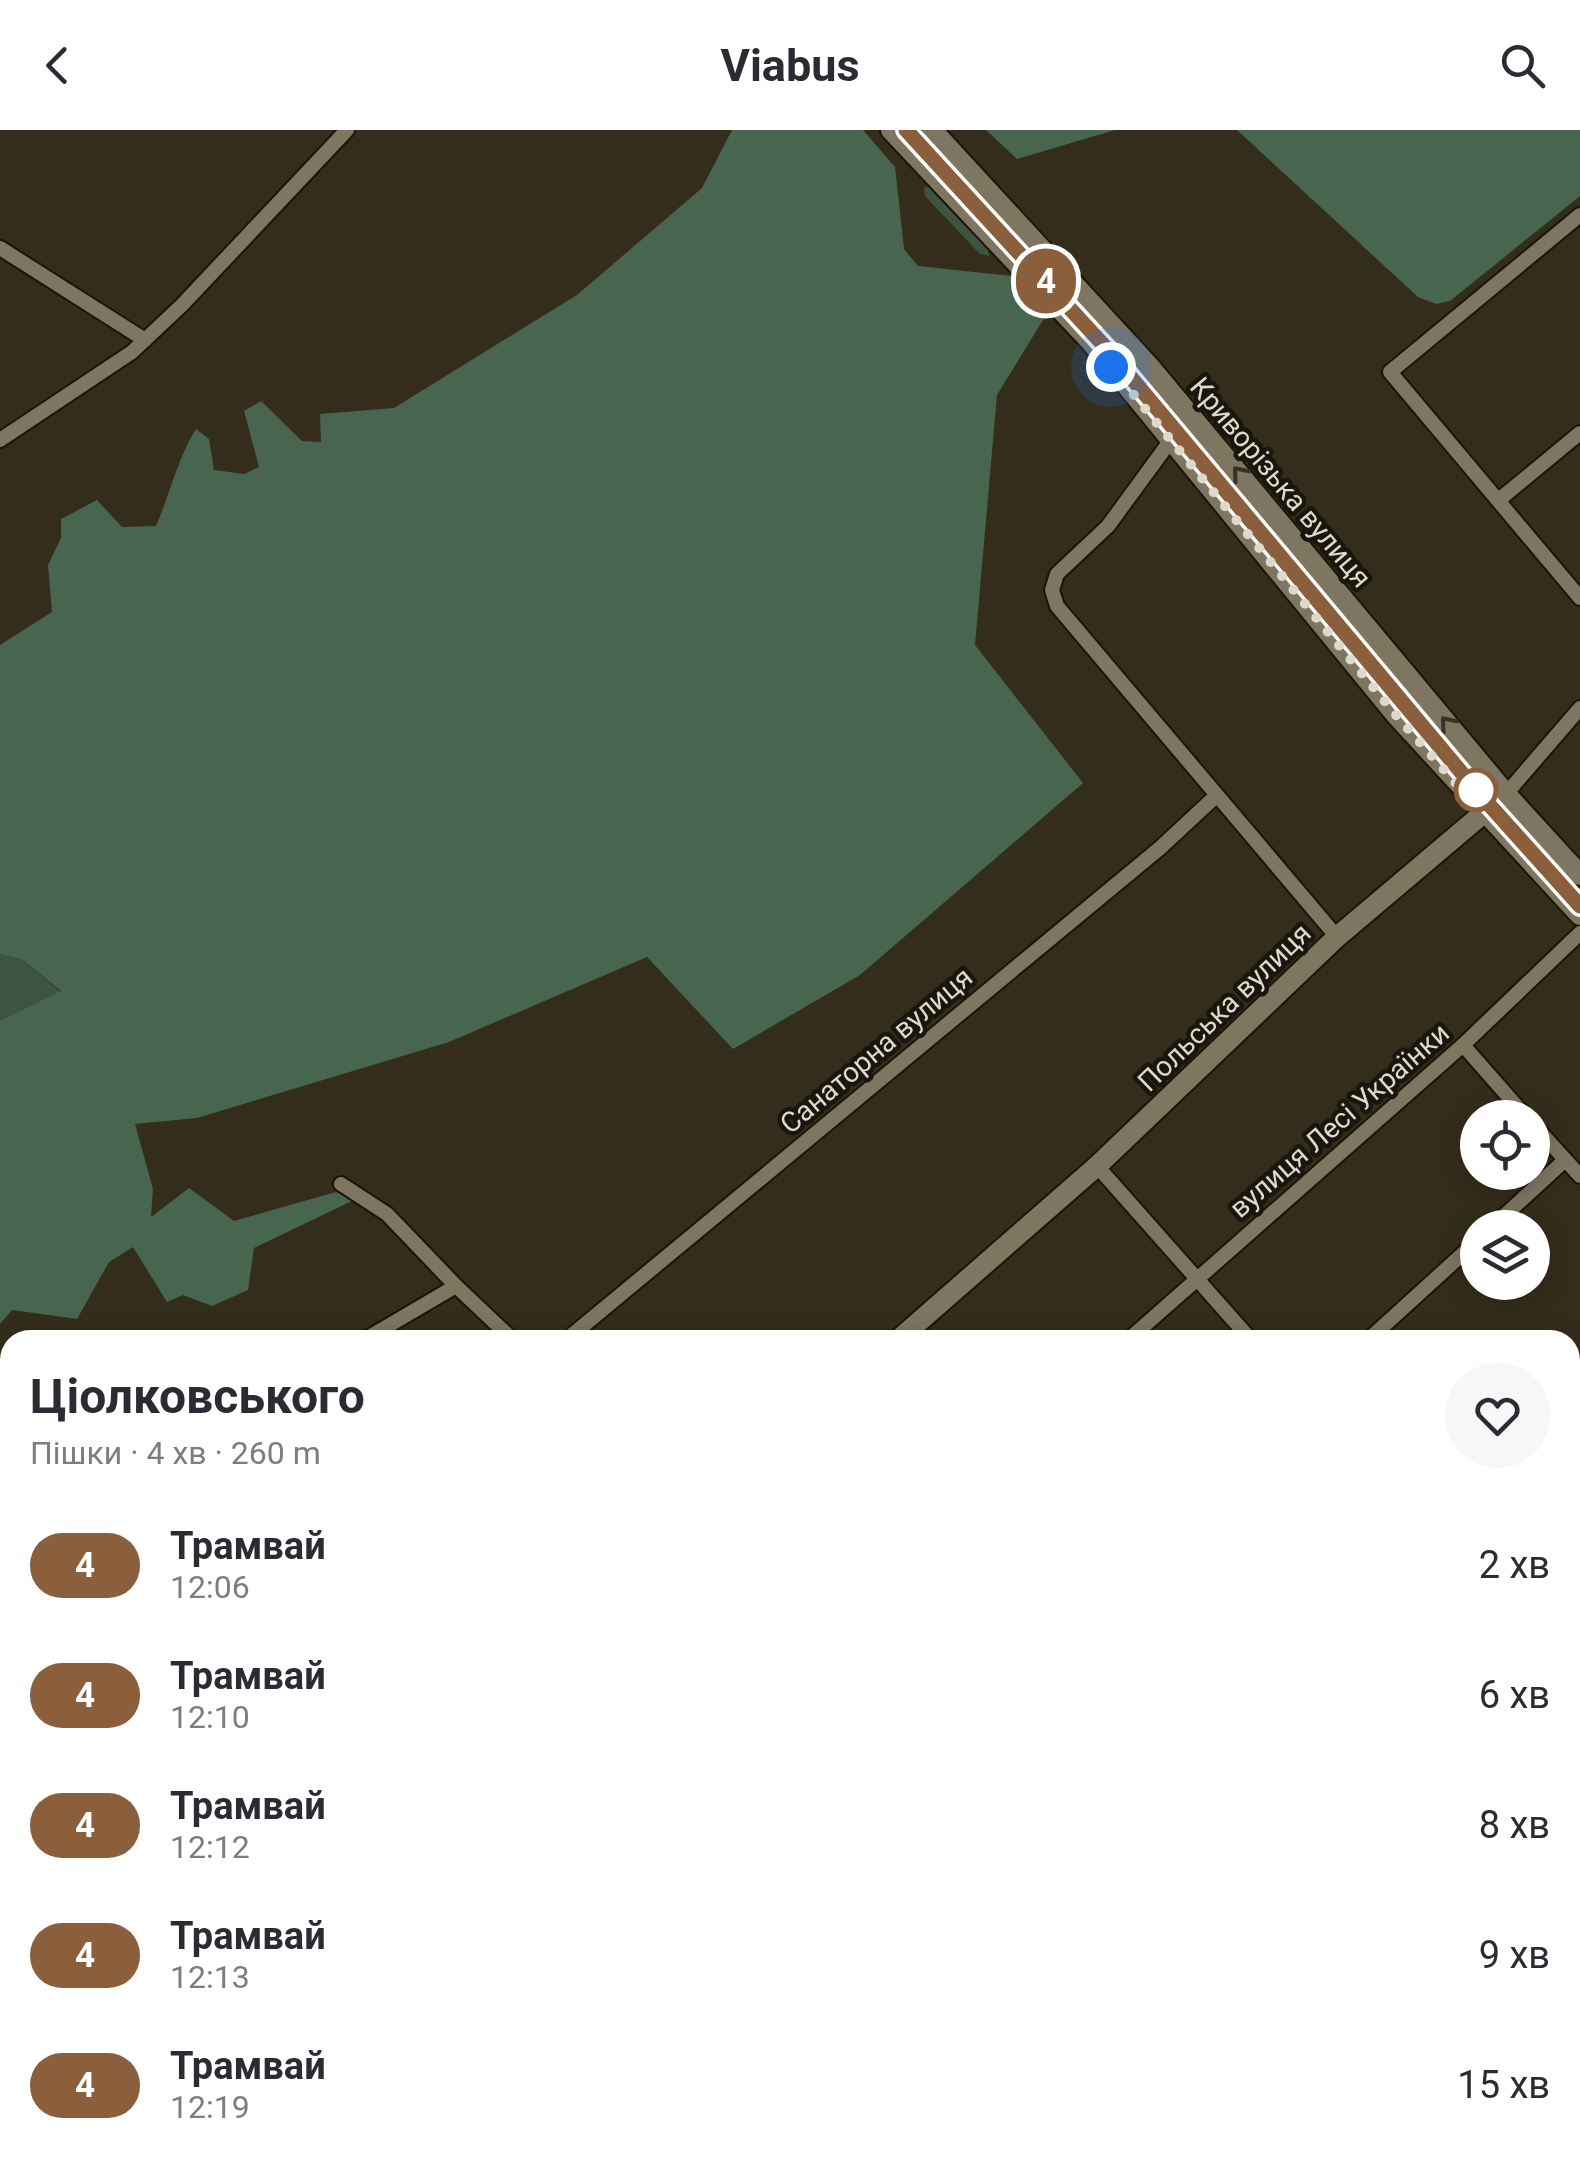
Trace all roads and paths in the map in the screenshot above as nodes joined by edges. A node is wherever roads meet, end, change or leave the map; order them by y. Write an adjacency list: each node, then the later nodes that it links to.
1 (347, 130): 6 (street)
2 (891, 130): 9 (main road, Криворізька вулиця)
3 (932, 130): 13 (main road, Криворізька вулиця, one-way to 3)
4 (1580, 215): 10 (street)
5 (0, 248): 6 (street)
6 (145, 340): 8 (street)
7 (1580, 432): 10 (street)
8 (0, 440)
9 (1171, 440): 14 (street); 15 (main road, Криворізька вулиця)
10 (1500, 499): 11 (street)
11 (1580, 598)
12 (1580, 708): 13 (street, Польська вулиця)
13 (1506, 794): 15 (main road, Польська вулиця); 16 (main road, Криворізька вулиця)
14 (1216, 796): 19 (street); 33 (street, Санаторна вулиця)
15 (1485, 814): 17 (main road, Криворізька вулиця); 19 (main road, Польська вулиця)
16 (1580, 876)
17 (1580, 916)
18 (1580, 933): 20 (street, вулиця Лесі Українки)
19 (1337, 937): 24 (main road, Польська вулиця)
20 (1463, 1045): 21 (street); 29 (street, вулиця Лесі Українки)
21 (1511, 1100)
22 (1550, 1143): 23 (street)
23 (1565, 1160): 25 (street); 27 (street)
24 (1097, 1166): 29 (street); 34 (main road, Польська вулиця)
25 (1580, 1176)
26 (341, 1184): 30 (street)
27 (1511, 1210)
28 (1460, 1256): 37 (street)
29 (1197, 1279): 35 (street, вулиця Лесі Українки); 36 (street)
30 (456, 1286): 31 (street); 32 (street)
31 (381, 1330)
32 (502, 1330)
33 (578, 1330)
34 (909, 1330)
35 (1139, 1330)
36 (1242, 1330)
37 (1379, 1330)

